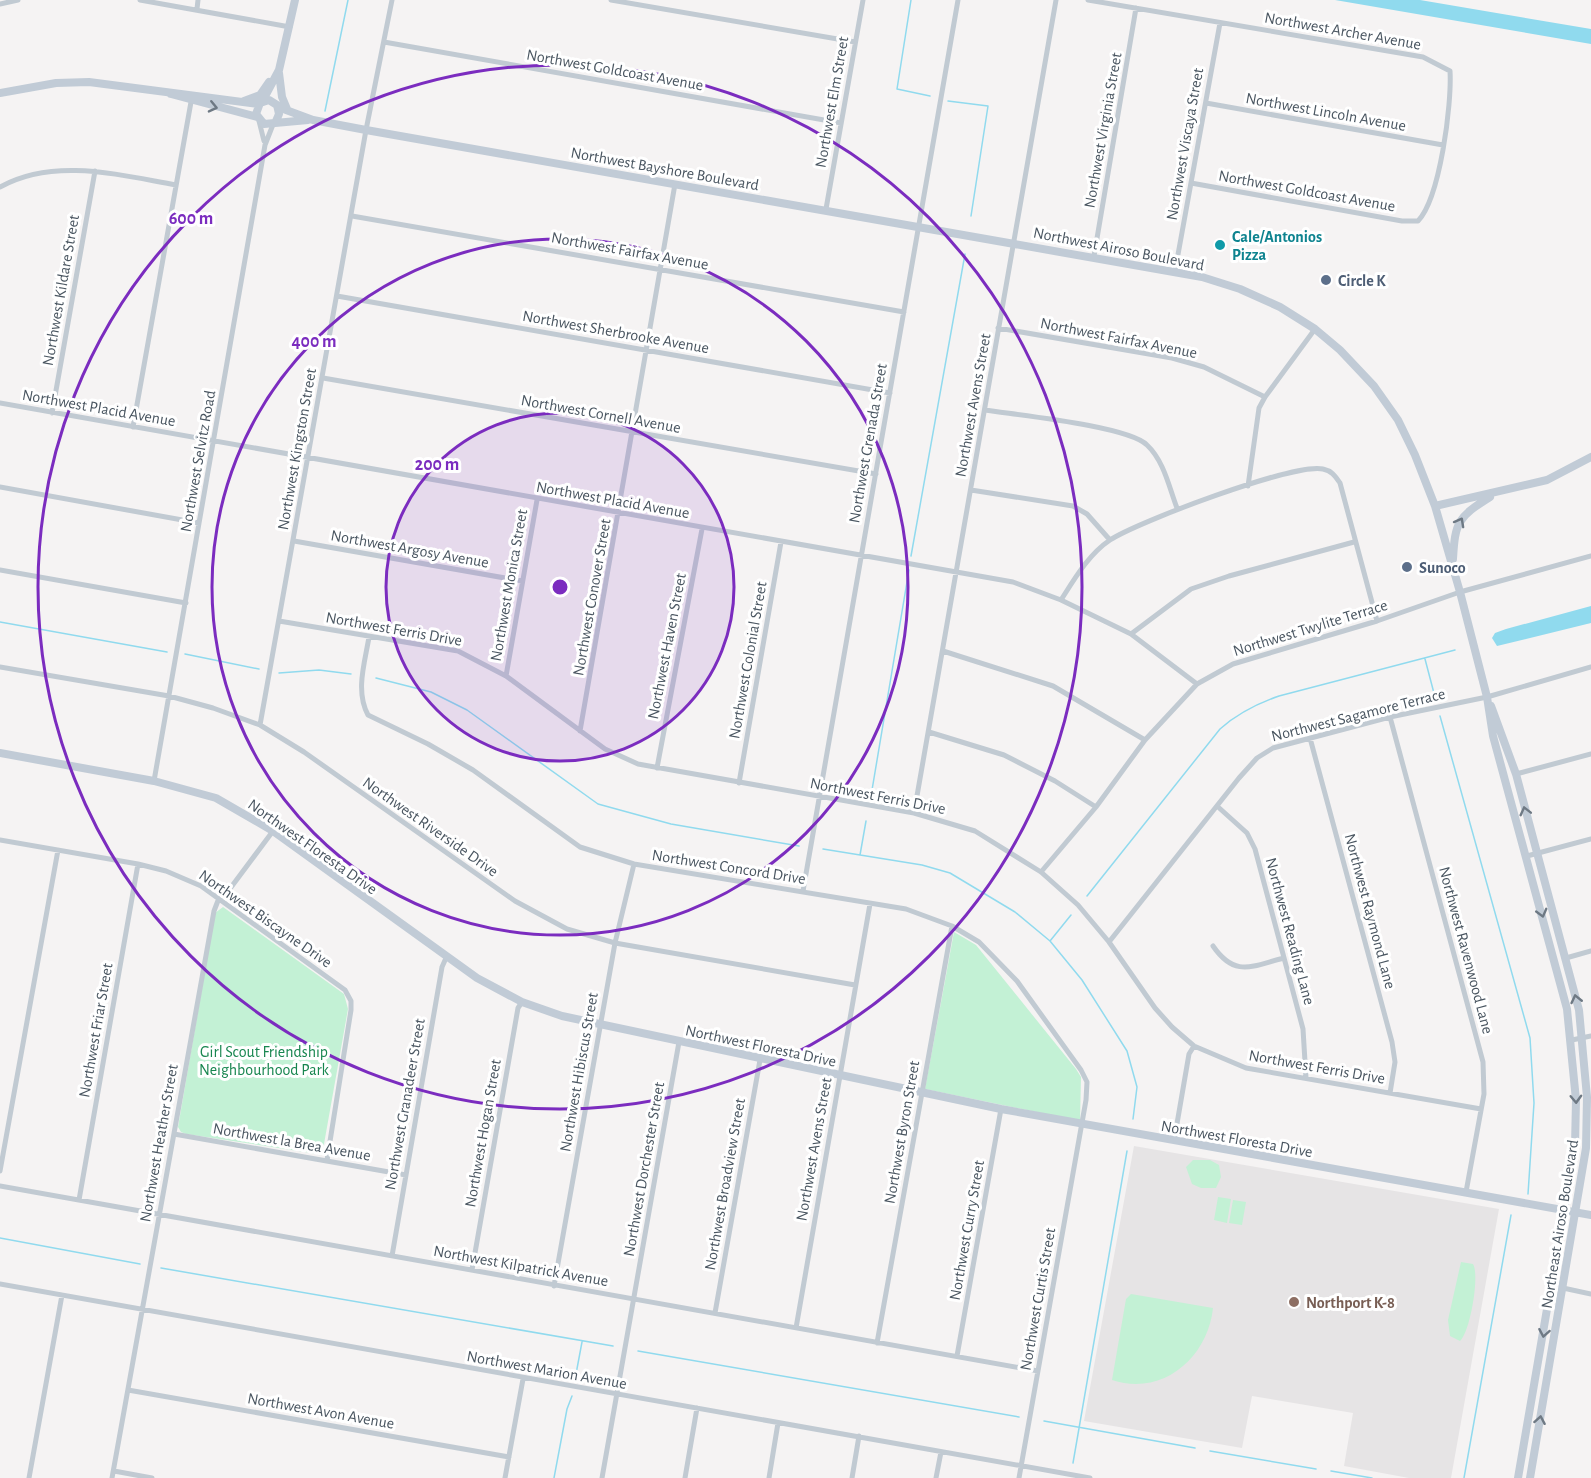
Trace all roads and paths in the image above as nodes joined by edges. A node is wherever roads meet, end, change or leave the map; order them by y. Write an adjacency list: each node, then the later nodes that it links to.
1 (18, 0): 11 (street)
2 (140, 0): 13 (street)
3 (198, 0): 13 (street)
4 (295, 0): 15 (main road)
5 (392, 0): 16 (street, Northwest Kingston Street)
6 (611, 0): 17 (street)
7 (863, 0): 17 (street, Northwest Elm Street)
8 (958, 0): 40 (street, Northwest Grenada Street)
9 (1056, 0): 41 (street, Northwest Avens Street)
10 (1088, 0): 12 (street, Northwest Archer Avenue)
11 (0, 4)
12 (1136, 8): 14 (street, Northwest Archer Avenue); 42 (street, Northwest Virginia Street)
13 (196, 9): 15 (street)
14 (1220, 22): 24 (street, Northwest Viscaya Street); 32 (street, Northwest Archer Avenue)
15 (290, 27): 18 (main road)
16 (384, 42): 29 (street, Northwest Goldcoast Avenue); 30 (street, Northwest Kingston Street)
17 (855, 42): 29 (street, Northwest Elm Street)
18 (278, 72): 21 (main road); 23 (main road); 25 (main road)
19 (0, 93): 20 (main road)
20 (170, 94): 21 (main road); 22 (main road)
21 (243, 101): 23 (main road)
22 (191, 102): 26 (main road, one-way to 26); 36 (street)
23 (261, 102): 25 (main road); 26 (main road)
24 (1206, 104): 32 (street, Northwest Lincoln Avenue); 34 (street, Northwest Viscaya Street)
25 (281, 107): 27 (main road, Northwest Bayshore Boulevard); 28 (main road)
26 (258, 119): 28 (main road); 31 (street, Northwest Selvitz Road)
27 (313, 120): 28 (main road, Northwest Bayshore Boulevard); 30 (main road, Northwest Bayshore Boulevard)
28 (275, 121): 31 (street, Northwest Selvitz Road)
29 (841, 123): 38 (street, Northwest Elm Street)
30 (366, 130): 35 (main road, Northwest Bayshore Boulevard); 39 (street, Northwest Kingston Street)
31 (265, 145): 58 (street, Northwest Selvitz Road)
32 (1443, 145): 34 (street, Northwest Goldcoast Avenue)
33 (95, 171): 36 (street); 37 (street); 55 (street, Northwest Kildare Street)
34 (1191, 183): 44 (street, Northwest Viscaya Street)
35 (675, 184): 38 (main road, Northwest Bayshore Boulevard); 43 (street, Northwest Conover Street)
36 (176, 185): 56 (street)
37 (0, 187)
38 (826, 209): 40 (main road, Northwest Bayshore Boulevard)
39 (352, 216): 43 (street, Northwest Fairfax Avenue); 45 (street, Northwest Kingston Street)
40 (920, 226): 41 (main road, Northwest Bayshore Boulevard); 46 (street, Northwest Grenada Street)
41 (1013, 242): 42 (main road, Northwest Airoso Boulevard); 47 (street, Northwest Avens Street)
42 (1094, 256): 44 (main road, Northwest Airoso Boulevard)
43 (660, 269): 46 (street, Northwest Fairfax Avenue); 49 (street, Northwest Conover Street)
44 (1175, 271): 48 (main road, Northwest Airoso Boulevard)
45 (337, 296): 49 (street, Northwest Sherbrooke Avenue); 50 (street, Northwest Kingston Street)
46 (904, 312): 51 (street, Northwest Grenada Street)
47 (998, 328): 52 (street, Northwest Fairfax Avenue); 54 (street, Northwest Avens Street)
48 (1315, 329): 52 (street); 67 (main road, Northwest Airoso Boulevard)
49 (646, 350): 51 (street, Northwest Sherbrooke Avenue); 57 (street, Northwest Conover Street)
50 (323, 378): 57 (street, Northwest Cornell Avenue); 60 (street, Northwest Kingston Street)
51 (890, 393): 61 (street, Northwest Grenada Street)
52 (1264, 397): 62 (street)
53 (0, 403): 55 (street, Northwest Placid Avenue)
54 (985, 410): 64 (street, Northwest Avens Street); 68 (street)
55 (52, 413): 56 (street, Northwest Placid Avenue)
56 (133, 427): 58 (street, Northwest Placid Avenue)
57 (633, 432): 61 (street, Northwest Cornell Avenue); 69 (street, Northwest Conover Street)
58 (215, 441): 60 (street, Northwest Placid Avenue); 70 (street, Northwest Selvitz Road)
59 (1591, 457): 65 (main road)
60 (309, 458): 66 (street, Northwest Placid Avenue); 73 (street, Northwest Kingston Street)
61 (876, 474): 76 (street, Northwest Grenada Street)
62 (1248, 486): 68 (street); 75 (street)
63 (0, 487): 70 (street)
64 (971, 490): 72 (street); 80 (street, Northwest Avens Street)
65 (1495, 494): 67 (main road); 78 (main road, one-way to 65)
66 (537, 500): 69 (street, Northwest Placid Avenue); 81 (street, Northwest Monica Street)
67 (1435, 506): 78 (main road, Northeast Airoso Boulevard)
68 (1177, 508): 72 (street)
69 (620, 513): 71 (street, Northwest Placid Avenue); 98 (street, Northwest Conover Street)
70 (200, 523): 84 (street, Northwest Selvitz Road)
71 (702, 529): 74 (street, Northwest Placid Avenue); 104 (street, Northwest Haven Street)
72 (1110, 540): 83 (street)
73 (294, 541): 81 (street, Northwest Argosy Avenue); 85 (street, Northwest Kingston Street)
74 (781, 542): 76 (street, Northwest Placid Avenue); 107 (street, Northwest Colonial Street)
75 (1354, 542): 86 (street); 87 (street)
76 (862, 555): 80 (street, Northwest Placid Avenue); 108 (street, Northwest Grenada Street)
77 (1591, 556): 82 (street, Northwest Twylite Terrace)
78 (1453, 566): 82 (main road, Northeast Airoso Boulevard)
79 (0, 570): 84 (street)
80 (955, 571): 83 (street, Northwest Placid Avenue); 89 (street, Northwest Avens Street)
81 (522, 581): 92 (street, Northwest Monica Street)
82 (1460, 592): 86 (street, Northwest Twylite Terrace); 95 (main road, Northeast Airoso Boulevard)
83 (1061, 600): 87 (street, Northwest Placid Avenue)
84 (186, 603): 94 (street, Northwest Selvitz Road)
85 (279, 621): 88 (street, Northwest Ferris Drive); 97 (street, Northwest Kingston Street)
86 (1377, 621): 93 (street, Northwest Twylite Terrace)
87 (1131, 634): 93 (street, Northwest Placid Avenue)
88 (369, 636): 92 (street, Northwest Ferris Drive); 119 (street, Northwest Concord Drive)
89 (943, 651): 99 (street, Northwest Avens Street); 101 (street)
90 (0, 667): 94 (street, Northwest Riverside Drive)
91 (1591, 667): 95 (street, Northwest Sagamore Terrace)
92 (506, 676): 98 (street, Northwest Ferris Drive)
93 (1197, 684): 101 (street, Northwest Twylite Terrace)
94 (169, 696): 97 (street, Northwest Riverside Drive); 106 (street, Northwest Selvitz Road)
95 (1487, 697): 96 (street, Northwest Sagamore Terrace); 105 (main road, Northeast Airoso Boulevard); 117 (main road, Northeast Airoso Boulevard)
96 (1390, 717): 100 (street, Northwest Sagamore Terrace); 145 (street, Northwest Ravenwood Lane)
97 (260, 725): 126 (street, Northwest Riverside Drive)
98 (580, 731): 104 (street, Northwest Ferris Drive)
99 (929, 732): 110 (street); 111 (street, Northwest Avens Street)
100 (1310, 738): 109 (street, Northwest Sagamore Terrace); 143 (street, Northwest Raymond Lane)
101 (1145, 740): 110 (street, Northwest Twylite Terrace)
102 (0, 753): 106 (main road, Northwest Floresta Drive)
103 (1591, 754): 105 (street)
104 (657, 768): 107 (street, Northwest Ferris Drive)
105 (1516, 774): 116 (main road, Northeast Airoso Boulevard, one-way to 105)
106 (154, 781): 112 (main road, Northwest Floresta Drive)
107 (739, 783): 108 (street, Northwest Ferris Drive)
108 (819, 797): 111 (street, Northwest Ferris Drive); 121 (street, Northwest Grenada Street)
109 (1217, 806): 125 (street, Northwest Sagamore Terrace); 130 (street, Northwest Reading Lane)
110 (1096, 807): 120 (street, Northwest Twylite Terrace)
111 (914, 813): 120 (street, Northwest Ferris Drive)
112 (273, 831): 122 (street, Northwest Heather Street); 129 (main road, Northwest Floresta Drive)
113 (1591, 839): 116 (street)
114 (0, 840): 115 (street, Northwest Biscayne Drive)
115 (57, 850): 118 (street, Northwest Biscayne Drive); 150 (street)
116 (1536, 854): 117 (street); 131 (main road, Northeast Airoso Boulevard)
117 (1527, 856): 136 (main road, Northeast Airoso Boulevard, one-way to 136)
118 (138, 864): 122 (street, Northwest Biscayne Drive); 154 (street, Northwest Friar Street)
119 (634, 864): 121 (street, Northwest Concord Drive); 126 (street, Northwest Hibiscus Street)
120 (1041, 872): 125 (street, Northwest Ferris Drive)
121 (803, 891): 123 (street, Northwest Concord Drive)
122 (219, 898): 147 (street, Northwest Heather Street); 149 (street, Northwest Biscayne Drive)
123 (870, 904): 124 (street, Northwest Concord Drive); 132 (street, Northwest Avens Street)
124 (952, 926): 142 (street, Northwest Byron Street); 146 (street, Northwest Concord Drive)
125 (1109, 942): 138 (street, Northwest Ferris Drive)
126 (615, 943): 132 (street, Northwest Riverside Drive); 134 (street, Northwest Hibiscus Street)
127 (1214, 946): 130 (street)
128 (1591, 951): 131 (street)
129 (446, 958): 133 (main road, Northwest Floresta Drive); 151 (street, Northwest Granadeer Street)
130 (1284, 958): 141 (street, Northwest Reading Lane)
131 (1566, 958): 135 (main road, Northeast Airoso Boulevard, one-way to 131)
132 (855, 985): 140 (street, Northwest Avens Street)
133 (522, 1002): 134 (main road, Northwest Floresta Drive); 160 (street, Northwest Hogan Street)
134 (600, 1025): 137 (main road, Northwest Floresta Drive); 162 (street, Northwest Hibiscus Street)
135 (1587, 1037): 136 (street); 156 (main road, Northeast Airoso Boulevard)
136 (1572, 1040): 155 (main road, Northeast Airoso Boulevard, one-way to 155)
137 (679, 1042): 139 (main road, Northwest Floresta Drive); 166 (street, Northwest Dorchester Street)
138 (1194, 1046): 141 (street, Northwest Ferris Drive); 148 (street)
139 (760, 1060): 140 (main road, Northwest Floresta Drive); 168 (street, Northwest Broadview Street)
140 (840, 1075): 142 (main road, Northwest Floresta Drive); 169 (street, Northwest Avens Street)
141 (1306, 1078): 143 (street, Northwest Ferris Drive)
142 (922, 1092): 144 (main road, Northwest Floresta Drive); 170 (street, Northwest Byron Street)
143 (1390, 1093): 145 (street, Northwest Ferris Drive)
144 (1001, 1109): 146 (main road, Northwest Floresta Drive); 171 (street, Northwest Curry Street)
145 (1481, 1109): 153 (street, Northwest Ravenwood Lane)
146 (1082, 1125): 148 (main road, Northwest Floresta Drive); 172 (street, Northwest Curtis Street)
147 (174, 1134): 149 (street, Northwest la Brea Avenue); 158 (street, Northwest Heather Street)
148 (1174, 1141): 153 (main road, Northwest Floresta Drive)
149 (327, 1160): 151 (street, Northwest la Brea Avenue)
150 (0, 1171)
151 (406, 1175): 159 (street, Northwest Granadeer Street)
152 (0, 1186): 154 (street, Northwest Kilpatrick Avenue)
153 (1466, 1192): 155 (main road, Northwest Floresta Drive)
154 (79, 1200): 158 (street, Northwest Kilpatrick Avenue)
155 (1566, 1209): 156 (main road, Northwest Floresta Drive); 193 (main road, Northeast Airoso Boulevard, one-way to 193)
156 (1575, 1213): 157 (main road, Northwest Floresta Drive); 163 (main road, Northeast Airoso Boulevard)
157 (1591, 1215)
158 (159, 1216): 159 (street, Northwest Kilpatrick Avenue); 167 (street, Northwest Heather Street)
159 (392, 1256): 160 (street, Northwest Kilpatrick Avenue)
160 (472, 1270): 162 (street, Northwest Kilpatrick Avenue)
161 (0, 1284): 165 (street, Northwest Marion Avenue)
162 (554, 1286): 166 (street, Northwest Kilpatrick Avenue)
163 (1563, 1288): 164 (street); 194 (main road, Northeast Airoso Boulevard, one-way to 163)
164 (1591, 1293)
165 (62, 1295): 167 (street, Northwest Marion Avenue); 183 (street)
166 (634, 1300): 168 (street, Northwest Kilpatrick Avenue); 175 (street, Northwest Dorchester Street)
167 (142, 1309): 173 (street, Northwest Marion Avenue); 174 (street, Northwest Heather Street)
168 (715, 1314): 169 (street, Northwest Kilpatrick Avenue)
169 (796, 1328): 170 (street, Northwest Kilpatrick Avenue)
170 (877, 1343): 171 (street, Northwest Kilpatrick Avenue)
171 (957, 1356): 172 (street, Northwest Kilpatrick Avenue)
172 (1038, 1371): 181 (street, Northwest Curtis Street)
173 (523, 1379): 175 (street, Northwest Marion Avenue); 180 (street)
174 (128, 1390): 180 (street, Northwest Avon Avenue); 182 (street, Northwest Heather Street)
175 (616, 1395): 176 (street, Northwest Marion Avenue); 186 (street, Northwest Dorchester Street)
176 (697, 1408): 177 (street, Northwest Marion Avenue); 187 (street)
177 (778, 1423): 178 (street, Northwest Marion Avenue); 188 (street)
178 (859, 1436): 179 (street, Northwest Marion Avenue); 189 (street)
179 (941, 1452): 181 (street, Northwest Marion Avenue); 190 (street)
180 (509, 1457): 185 (street)
181 (1021, 1466): 191 (street, Northwest Curtis Street); 192 (street, Northwest Marion Avenue)
182 (113, 1475): 184 (street)
183 (29, 1478)
184 (152, 1478)
185 (505, 1478)
186 (602, 1478)
187 (685, 1478)
188 (769, 1478)
189 (852, 1478)
190 (936, 1478)
191 (1019, 1478)
192 (1090, 1478)
193 (1518, 1478)
194 (1530, 1478)

